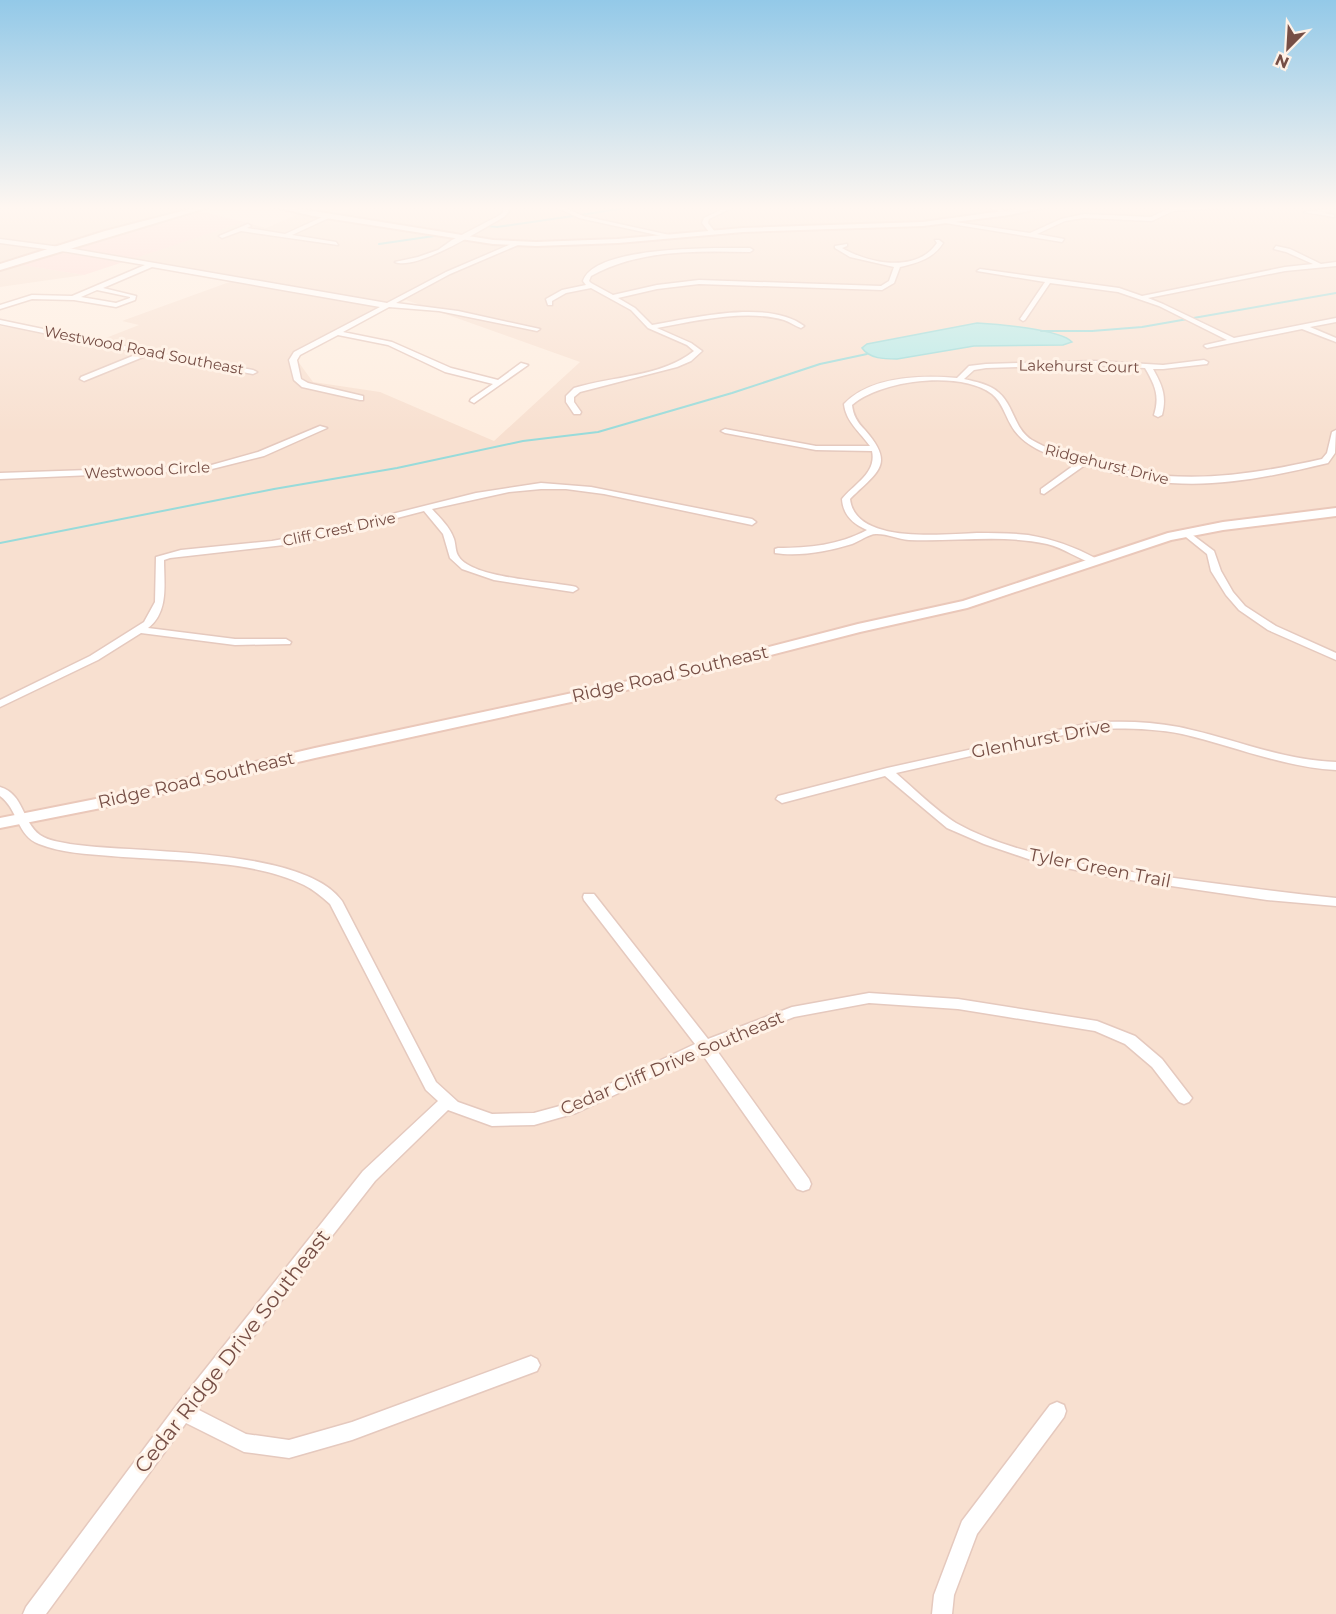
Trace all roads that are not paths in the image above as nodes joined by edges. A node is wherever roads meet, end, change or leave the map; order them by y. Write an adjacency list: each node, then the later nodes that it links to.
1 (111, 282): 12 (street)
2 (250, 282): 17 (street)
3 (431, 282): 17 (street)
4 (587, 282): 11 (street)
5 (696, 282): 13 (street)
6 (728, 282): 7 (street)
7 (891, 282)
8 (1047, 282): 19 (street)
9 (1064, 282): 14 (street)
10 (1218, 282): 14 (street)
11 (591, 286): 13 (street); 16 (street)
12 (97, 288): 15 (street); 15 (street)
13 (612, 297): 25 (street)
14 (1143, 297): 30 (street)
15 (73, 298): 18 (street)
16 (550, 304)
17 (390, 305): 27 (street); 28 (street)
18 (0, 308)
19 (1023, 319)
20 (1336, 320): 24 (street)
21 (0, 322): 22 (street, Westwood Road Southeast)
22 (11, 324): 26 (street); 32 (street, Westwood Road Southeast)
23 (801, 326): 25 (street)
24 (1303, 326): 29 (street); 30 (street)
25 (650, 327): 42 (street)
26 (0, 329)
27 (537, 329)
28 (338, 333): 39 (street); 40 (street)
29 (1336, 340)
30 (1234, 341): 31 (street)
31 (1207, 346)
32 (149, 352): 36 (street, Westwood Road Southeast); 37 (street)
33 (1204, 362): 35 (street, Lakehurst Court)
34 (524, 365): 39 (street)
35 (1148, 367): 38 (street, Lakehurst Court); 43 (street)
36 (253, 372)
37 (84, 379)
38 (959, 380): 47 (street, Ridgehurst Drive); 48 (street, Ridgehurst Drive)
39 (500, 383): 41 (street)
40 (360, 398)
41 (474, 401)
42 (577, 412)
43 (1158, 414)
44 (323, 429): 49 (street, Westwood Circle)
45 (725, 431): 47 (street)
46 (1336, 432): 48 (street, Ridgehurst Drive)
47 (876, 449): 54 (street)
48 (1085, 461): 50 (street)
49 (0, 476)
50 (1044, 491)
51 (427, 508): 53 (street, Cliff Crest Drive); 58 (street); 59 (street, Cliff Crest Drive)
52 (1336, 512): 55 (street, Ridge Road Southeast)
53 (752, 522)
54 (874, 530): 56 (street); 57 (street)
55 (1186, 533): 57 (street, Ridge Road Southeast); 61 (street)
56 (778, 551)
57 (1094, 561): 67 (street, Ridge Road Southeast)
58 (573, 589)
59 (140, 630): 60 (street); 62 (street, Cliff Crest Drive)
60 (286, 642)
61 (1336, 657)
62 (0, 704)
63 (1336, 766): 64 (street, Glenhurst Drive)
64 (887, 772): 66 (street, Glenhurst Drive); 70 (street, Tyler Green Trail)
65 (0, 791): 67 (street, Cedar Cliff Drive Southeast)
66 (782, 799)
67 (21, 819): 68 (street, Ridge Road Southeast); 73 (street, Cedar Cliff Drive Southeast)
68 (0, 823)
69 (589, 897): 71 (street)
70 (1336, 902)
71 (705, 1046): 72 (street, Cedar Cliff Drive Southeast); 73 (street, Cedar Cliff Drive Southeast); 74 (street)
72 (1184, 1098)
73 (447, 1101): 77 (street, Cedar Ridge Drive Southeast)
74 (803, 1184)
75 (531, 1365): 77 (street)
76 (1057, 1411): 79 (street)
77 (183, 1412): 78 (street, Cedar Ridge Drive Southeast)
78 (33, 1614)
79 (942, 1614)

